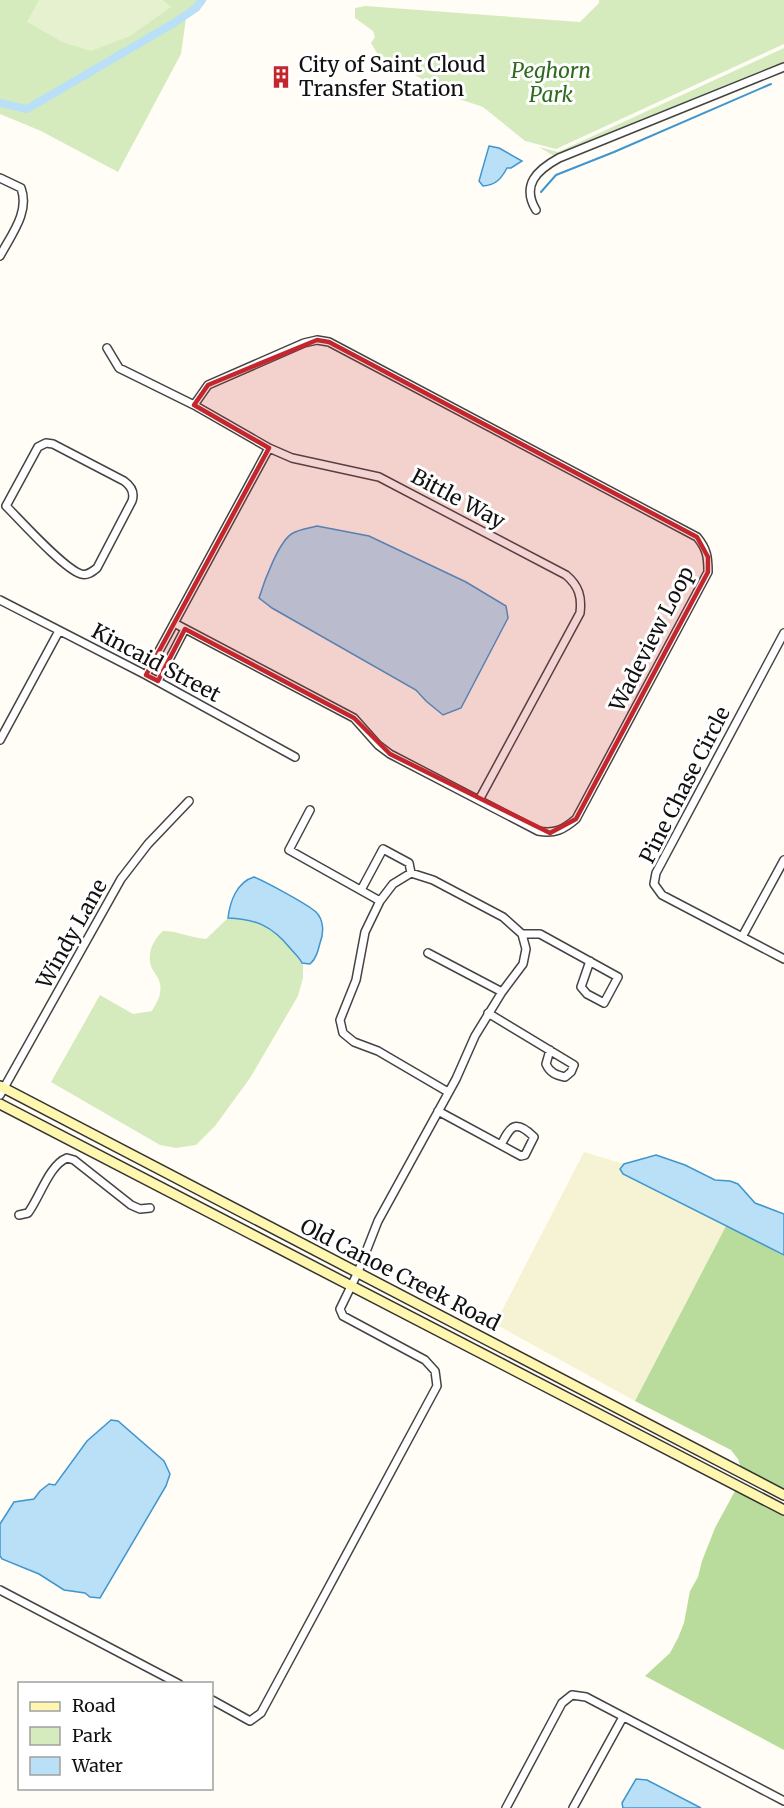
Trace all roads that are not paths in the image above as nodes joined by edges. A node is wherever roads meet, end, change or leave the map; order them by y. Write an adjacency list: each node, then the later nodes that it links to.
1 (784, 67): 3 (street)
2 (0, 178): 4 (street)
3 (536, 210)
4 (0, 256)
5 (107, 348): 6 (street, Bittle Way)
6 (194, 405): 7 (street, Bittle Way); 19 (street, Wadeview Loop)
7 (269, 448): 10 (street); 19 (street, Bittle Way)
8 (3, 505): 8 (street)
9 (0, 600): 12 (street, Kincaid Street)
10 (174, 623): 11 (street, Wadeview Loop); 14 (street)
11 (185, 629): 15 (street); 19 (street, Wadeview Loop)
12 (59, 631): 14 (street, Kincaid Street); 16 (street)
13 (784, 633): 26 (street, Pine Chase Circle)
14 (146, 675): 15 (street, Kincaid Street)
15 (158, 681): 17 (street, Kincaid Street)
16 (0, 740)
17 (295, 757)
18 (189, 801): 33 (street, Windy Lane)
19 (479, 801)
20 (310, 810): 23 (street)
21 (784, 860): 26 (street)
22 (411, 873): 23 (street); 24 (street); 25 (street)
23 (361, 890): 24 (street)
24 (380, 901): 34 (street)
25 (522, 934): 29 (street); 30 (street)
26 (742, 937): 28 (street, Pine Chase Circle)
27 (428, 953): 30 (street)
28 (784, 959)
29 (590, 961): 29 (street)
30 (502, 992): 31 (street)
31 (488, 1013): 32 (street); 34 (street)
32 (550, 1050): 32 (street)
33 (1, 1090): 40 (main road, Old Canoe Creek Road)
34 (448, 1092): 36 (street)
35 (0, 1104): 41 (main road, Old Canoe Creek Road)
36 (438, 1111): 37 (street); 40 (street)
37 (501, 1145): 37 (street)
38 (150, 1208): 39 (street)
39 (19, 1215)
40 (358, 1272): 41 (street); 42 (main road, Old Canoe Creek Road)
41 (351, 1285): 43 (main road, Old Canoe Creek Road); 48 (street)
42 (487, 1340): 43 (main road); 44 (main road, Old Canoe Creek Road)
43 (480, 1352): 45 (main road, Old Canoe Creek Road)
44 (784, 1495)
45 (784, 1510)
46 (0, 1590): 47 (street)
47 (177, 1682)
48 (213, 1701)
49 (623, 1717): 50 (street); 51 (street); 52 (street)
50 (784, 1801)
51 (506, 1808)
52 (573, 1808)

